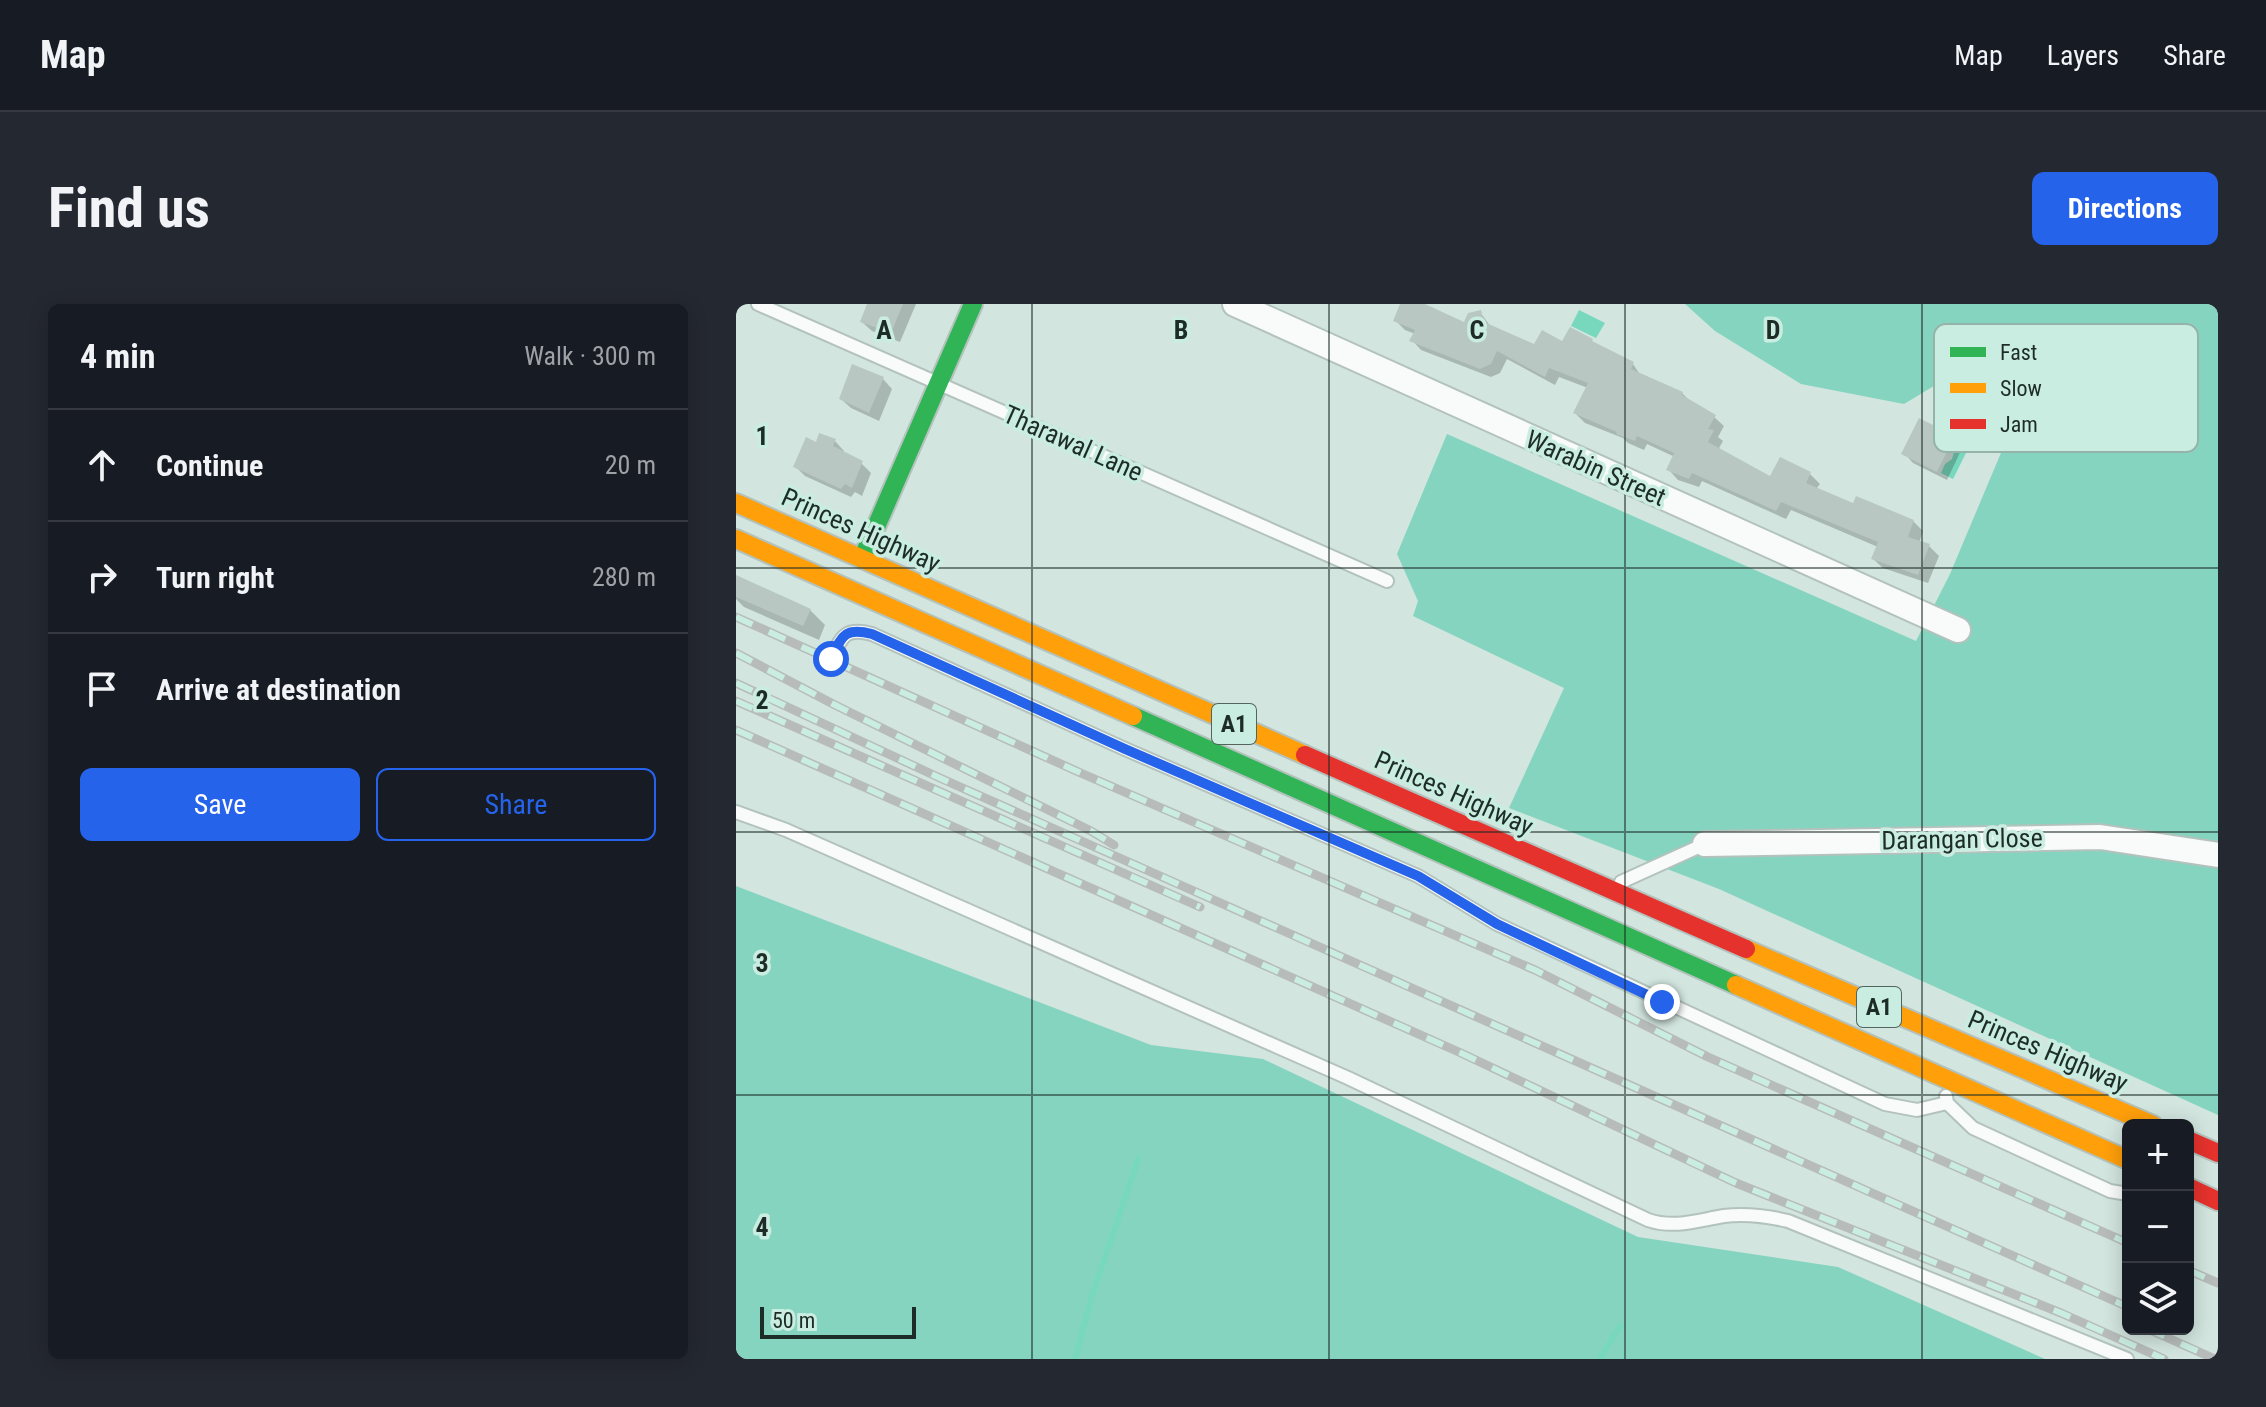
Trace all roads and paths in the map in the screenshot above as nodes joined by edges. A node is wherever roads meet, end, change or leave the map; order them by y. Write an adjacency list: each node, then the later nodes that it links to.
1 (758, 304): 4 (lane, Tharawal Lane)
2 (973, 304): 4 (main road)
3 (1235, 304): 9 (street, Warabin Street)
4 (939, 384): 7 (main road); 8 (lane, Tharawal Lane)
5 (736, 503): 7 (main road, Princes Highway / A1)
6 (741, 541): 15 (main road, Princes Highway / A1)
7 (862, 559): 14 (main road, Princes Highway / A1)
8 (1387, 581)
9 (1958, 630)
10 (831, 659): 16 (lane)
11 (736, 812): 23 (lane)
12 (1705, 844): 13 (street, Darangan Close); 14 (lane)
13 (2218, 855)
14 (1606, 889): 15 (main road, Princes Highway / A1)
15 (1951, 1059): 16 (lane); 17 (main road, Princes Highway / A1); 20 (main road, Princes Highway / A1)
16 (1947, 1103): 21 (lane)
17 (2135, 1119)
18 (2194, 1143): 19 (main road)
19 (2218, 1153)
20 (2122, 1157)
21 (2122, 1193)
22 (1794, 1208): 23 (lane)
23 (1788, 1221): 24 (lane)
24 (2127, 1359)

